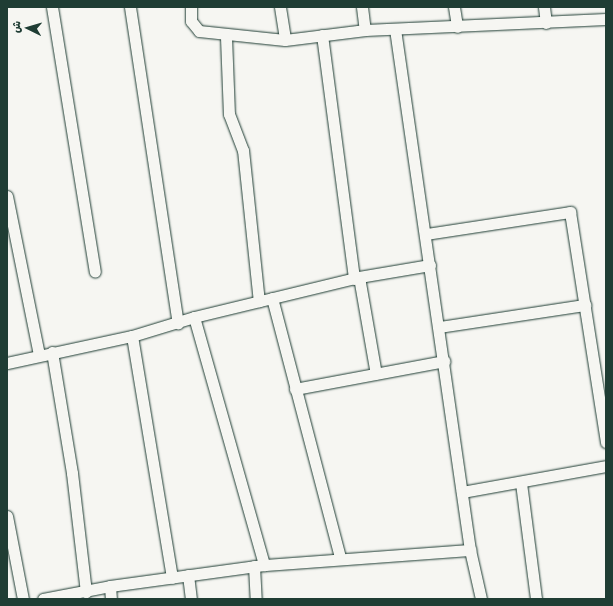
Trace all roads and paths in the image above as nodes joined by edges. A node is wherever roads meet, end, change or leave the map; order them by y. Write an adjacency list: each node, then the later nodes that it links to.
1 (52, 7): 19 (street)
2 (130, 7): 25 (street)
3 (192, 7): 14 (street)
4 (280, 7): 15 (street)
5 (362, 7): 12 (street)
6 (454, 7): 10 (street)
7 (544, 7): 9 (street)
8 (606, 19): 9 (street)
9 (546, 23): 10 (street)
10 (457, 27): 11 (street)
11 (395, 29): 12 (street); 17 (street)
12 (366, 30): 13 (street)
13 (322, 35): 15 (street); 20 (street)
14 (226, 36): 15 (street); 22 (street)
15 (285, 40)
16 (7, 196): 29 (street)
17 (426, 234): 18 (street); 23 (street)
18 (430, 265): 20 (street); 26 (street)
19 (95, 272)
20 (356, 278): 21 (street); 32 (street)
21 (272, 298): 22 (street); 33 (street)
22 (259, 301): 24 (street)
23 (585, 305): 26 (street); 34 (street)
24 (194, 317): 25 (street); 42 (street)
25 (178, 323): 27 (street)
26 (439, 327): 30 (street)
27 (132, 336): 28 (street); 44 (street)
28 (52, 352): 29 (street); 46 (street)
29 (39, 355): 31 (street)
30 (444, 361): 32 (street); 38 (street)
31 (7, 363)
32 (376, 374): 33 (street)
33 (296, 389): 41 (street)
34 (602, 391): 35 (street)
35 (606, 442)
36 (606, 466): 37 (street)
37 (521, 483): 38 (street); 53 (street)
38 (462, 492): 40 (street)
39 (7, 516): 47 (street)
40 (470, 550): 41 (street); 52 (street)
41 (340, 557): 42 (street)
42 (259, 566): 43 (street); 51 (street)
43 (188, 575): 44 (street); 50 (street)
44 (172, 578): 45 (street)
45 (110, 586): 46 (street); 49 (street)
46 (86, 592): 48 (street)
47 (23, 599)
48 (43, 599)
49 (111, 599)
50 (191, 599)
51 (256, 599)
52 (481, 599)
53 (536, 599)

